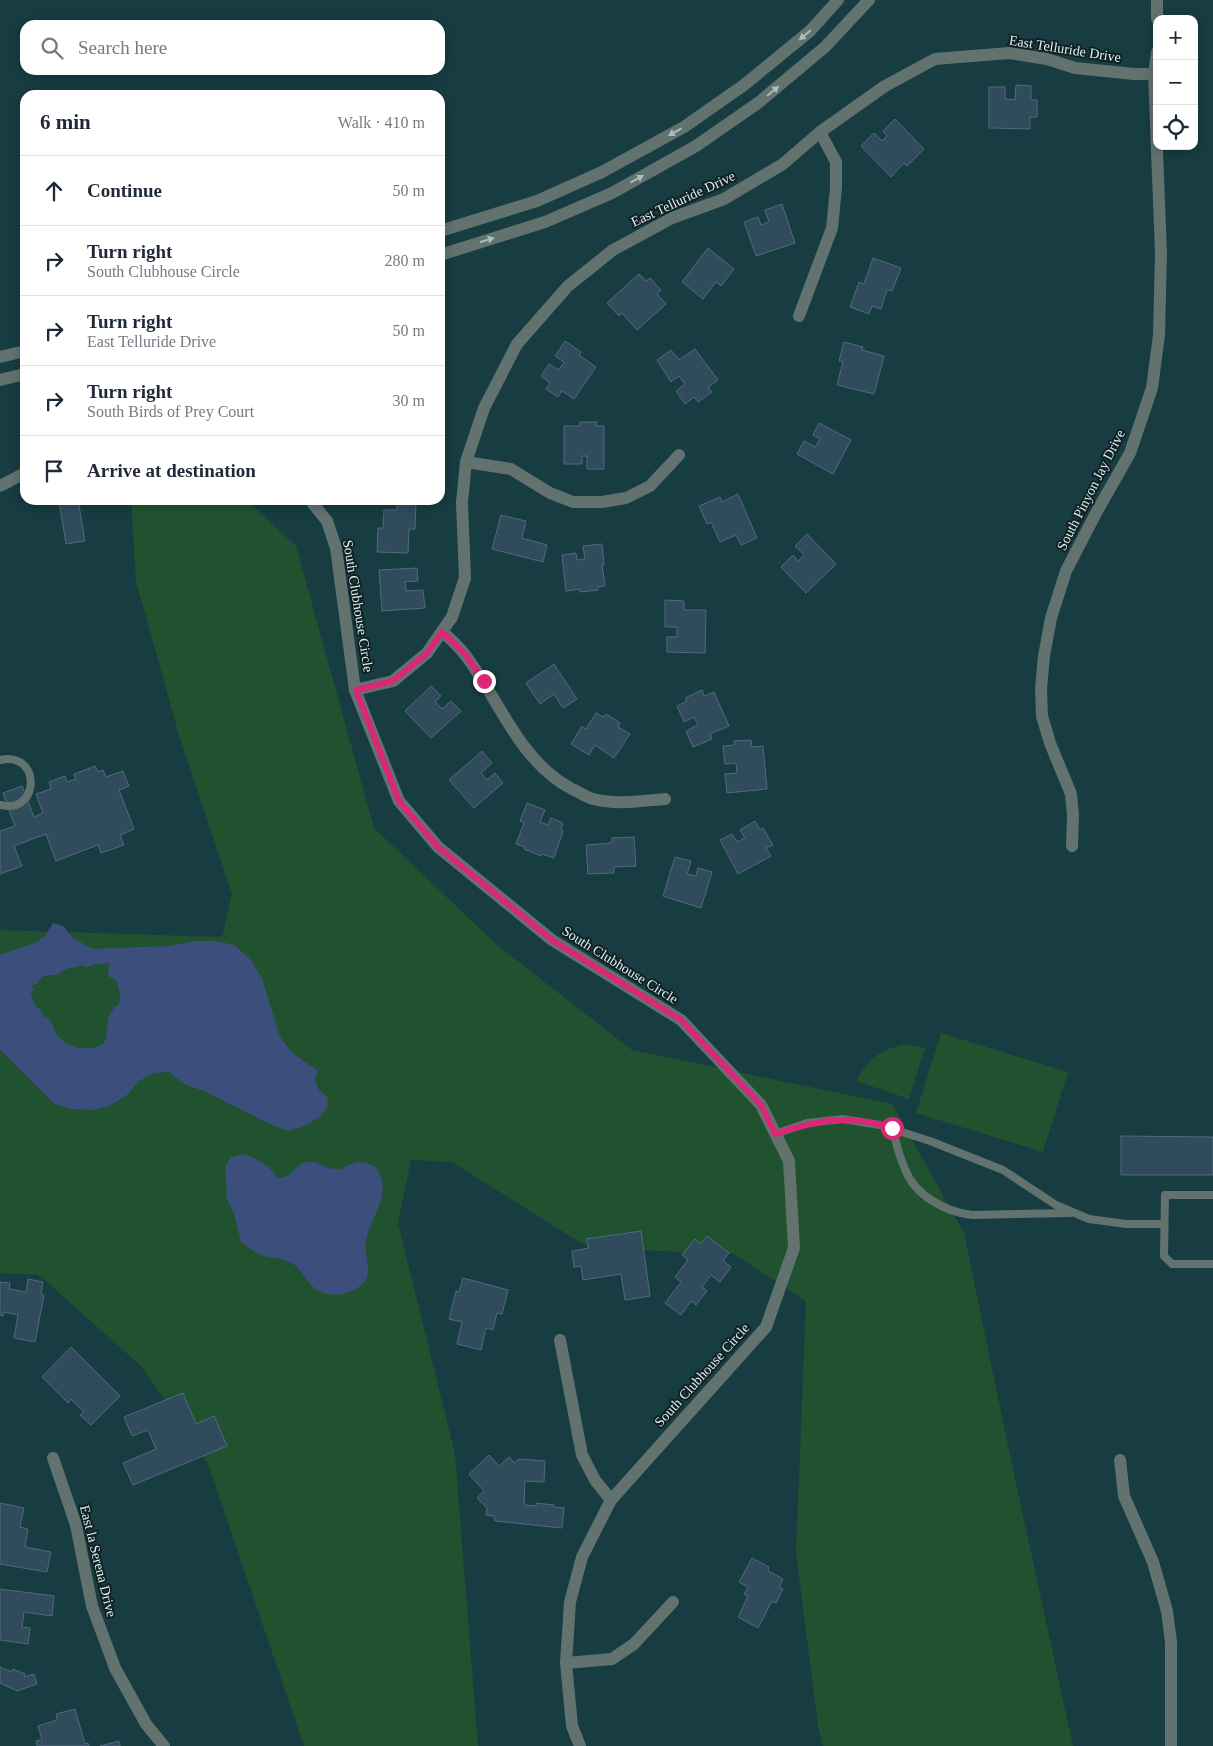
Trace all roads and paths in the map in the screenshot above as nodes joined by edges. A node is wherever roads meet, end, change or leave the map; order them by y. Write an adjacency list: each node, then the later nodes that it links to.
1 (838, 0): 8 (street, one-way to 8)
2 (869, 0): 9 (street, one-way to 2)
3 (1157, 0): 4 (street)
4 (1157, 15)
5 (1153, 74): 7 (street, East Telluride Drive)
6 (1155, 105): 25 (street, South Pinyon Jay Drive)
7 (820, 132): 10 (street); 16 (street, East Telluride Drive)
8 (445, 227)
9 (445, 253)
10 (799, 316)
11 (20, 352): 12 (street)
12 (0, 357)
13 (20, 375): 14 (street)
14 (0, 380)
15 (679, 455): 16 (street)
16 (466, 462): 20 (street, East Telluride Drive)
17 (20, 476): 18 (street)
18 (0, 486)
19 (314, 505): 21 (street, South Clubhouse Circle)
20 (442, 632): 21 (street, East Telluride Drive); 23 (street)
21 (356, 690): 27 (street, South Clubhouse Circle)
22 (0, 760): 24 (lane)
23 (665, 800)
24 (0, 805)
25 (1072, 846)
26 (892, 1128): 27 (lane); 29 (lane); 29 (lane)
27 (775, 1134): 35 (street, South Clubhouse Circle)
28 (1213, 1195): 30 (lane)
29 (1072, 1213): 30 (lane)
30 (1164, 1224): 31 (lane)
31 (1213, 1264)
32 (560, 1340): 35 (street)
33 (53, 1458): 38 (street, East la Serena Drive)
34 (1120, 1460): 40 (street)
35 (611, 1500): 37 (street, South Clubhouse Circle)
36 (672, 1602): 37 (street)
37 (566, 1664): 39 (street, South Clubhouse Circle)
38 (164, 1746)
39 (580, 1746)
40 (1171, 1746)

